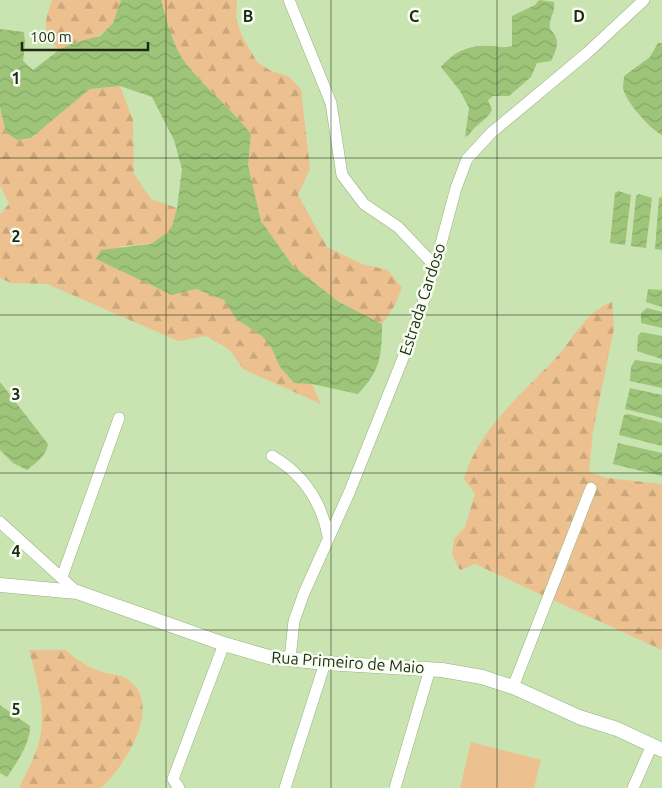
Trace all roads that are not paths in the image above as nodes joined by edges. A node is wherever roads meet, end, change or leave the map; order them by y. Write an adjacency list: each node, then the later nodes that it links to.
1 (289, 0): 3 (street)
2 (644, 0): 3 (street, Estrada Cardoso)
3 (435, 266): 8 (street, Estrada Cardoso)
4 (119, 418): 9 (street)
5 (272, 456): 8 (street)
6 (591, 488): 16 (street)
7 (0, 522): 9 (street)
8 (328, 536): 13 (street, Estrada Cardoso)
9 (62, 577): 11 (street)
10 (0, 584): 11 (main road, Rua Primeiro de Maio)
11 (77, 592): 12 (main road, Rua Primeiro de Maio)
12 (224, 644): 13 (main road, Rua Primeiro de Maio); 18 (street)
13 (290, 659): 14 (main road, Rua Primeiro de Maio)
14 (325, 663): 15 (main road, Rua Primeiro de Maio); 19 (street)
15 (430, 669): 16 (main road, Rua Primeiro de Maio); 20 (street)
16 (512, 687): 17 (main road, Rua Primeiro de Maio)
17 (657, 747): 21 (street)
18 (179, 788)
19 (284, 788)
20 (395, 788)
21 (633, 788)

